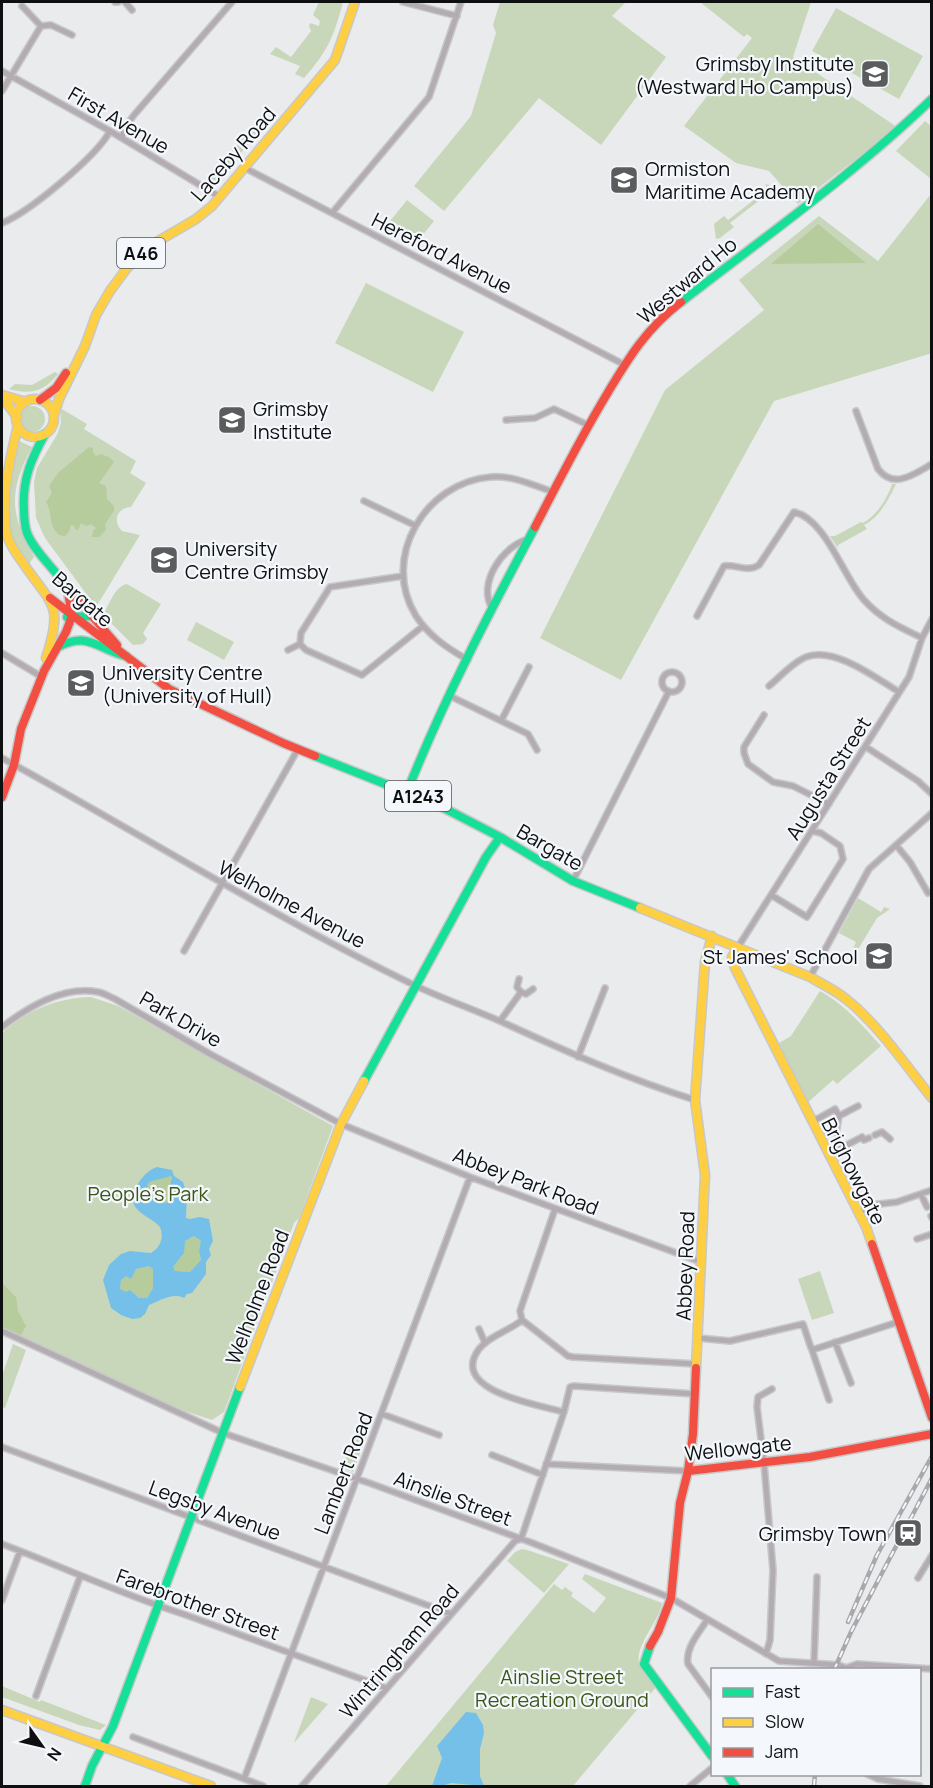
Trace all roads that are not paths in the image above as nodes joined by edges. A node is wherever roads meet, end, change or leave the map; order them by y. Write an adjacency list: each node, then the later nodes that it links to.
1 (125, 2): 7 (street)
2 (232, 2): 16 (street)
3 (355, 2): 17 (main road, Laceby Road / A46)
4 (403, 2): 8 (street)
5 (461, 2): 8 (street)
6 (22, 6): 9 (street)
7 (132, 10)
8 (457, 16): 19 (street)
9 (41, 26): 10 (street); 12 (street)
10 (72, 35)
11 (2, 71): 12 (street, First Avenue)
12 (10, 76): 13 (street); 15 (street, First Avenue)
13 (2, 91)
14 (932, 99): 22 (main road, Westward Ho)
15 (110, 131): 16 (street, First Avenue); 20 (street)
16 (122, 138): 18 (street, First Avenue)
17 (245, 168): 18 (main road, Laceby Road / A46); 19 (street, Hereford Avenue)
18 (220, 197): 21 (main road, Laceby Road / A46)
19 (332, 213): 22 (street, Hereford Avenue)
20 (2, 223)
21 (87, 334): 24 (main road, Laceby Road / A46); 27 (main road, Laceby Road / A46)
22 (625, 365): 30 (main road, Westward Ho)
23 (2, 396): 25 (main road); 29 (main road)
24 (40, 400): 25 (main road); 27 (main road)
25 (26, 402): 29 (main road)
26 (856, 411): 32 (street)
27 (54, 415): 31 (main road, A46)
28 (506, 420): 30 (street)
29 (17, 421): 31 (main road); 37 (main road, Bargate)
30 (588, 425): 33 (main road, Westward Ho)
31 (45, 434): 38 (main road, Bargate / A46)
32 (932, 464)
33 (553, 492): 35 (street); 36 (main road, Westward Ho)
34 (364, 501): 35 (street)
35 (414, 525): 40 (street)
36 (528, 539): 43 (main road, Westward Ho); 43 (street, Westward Ho)
37 (6, 544): 39 (main road, Bargate)
38 (43, 558): 39 (main road); 41 (main road, Bargate / A46)
39 (28, 570): 42 (main road, Bargate)
40 (403, 576): 48 (street); 51 (street)
41 (67, 586): 44 (main road); 45 (main road, Bargate / A1243)
42 (50, 598): 44 (main road, Bargate / A1243); 49 (main road)
43 (492, 608): 56 (main road, Westward Ho)
44 (72, 616): 45 (main road); 49 (main road); 52 (main road); 55 (main road, Bargate / A1243)
45 (92, 616): 55 (main road, Bargate / A1243)
46 (697, 616): 50 (street)
47 (932, 619): 50 (street, Augusta Street)
48 (423, 626): 51 (street); 56 (street)
49 (55, 630): 58 (main road)
50 (922, 638): 61 (street, Augusta Street)
51 (300, 644): 53 (street)
52 (58, 647): 55 (main road); 58 (main road)
53 (288, 650)
54 (2, 654): 58 (street)
55 (126, 656): 66 (main road, Bargate / A1243)
56 (468, 660): 62 (main road, Westward Ho)
57 (529, 667): 64 (street)
58 (43, 674): 69 (main road)
59 (769, 686): 61 (street)
60 (669, 692): 78 (street)
61 (899, 692): 65 (street, Augusta Street)
62 (450, 696): 64 (street); 70 (main road, Westward Ho)
63 (764, 715): 73 (street)
64 (501, 721): 67 (street)
65 (866, 747): 71 (street); 73 (street, Augusta Street)
66 (298, 749): 70 (main road, Bargate / A1243); 79 (street)
67 (537, 750)
68 (2, 758): 69 (street, Welholme Avenue)
69 (14, 765): 72 (main road); 79 (street, Welholme Avenue)
70 (407, 792): 76 (main road, Bargate / A1243)
71 (932, 794)
72 (2, 797)
73 (829, 804): 75 (street, Augusta Street)
74 (932, 813): 77 (street)
75 (812, 831): 81 (street, Augusta Street); 81 (street)
76 (500, 837): 78 (main road, Bargate / A1243); 87 (main road, Welholme Road)
77 (896, 845): 80 (street); 85 (street)
78 (573, 881): 82 (main road, Bargate / A1243)
79 (222, 884): 84 (street); 87 (street, Welholme Avenue)
80 (928, 893)
81 (771, 895): 83 (street, Augusta Street)
82 (712, 936): 83 (main road, Bargate / A1243); 95 (main road, Abbey Road)
83 (738, 947): 85 (main road, Bargate / A1243); 98 (main road, Brighowgate)
84 (184, 951)
85 (810, 977): 94 (main road, Bargate / A1243)
86 (519, 979): 90 (street)
87 (415, 986): 91 (street, Welholme Avenue); 99 (main road, Welholme Road)
88 (605, 988): 93 (street)
89 (533, 989): 90 (street)
90 (521, 992): 91 (street)
91 (500, 1021): 93 (street, Welholme Avenue)
92 (2, 1028): 99 (street, Park Drive)
93 (578, 1058): 95 (street, Welholme Avenue)
94 (932, 1098)
95 (695, 1101): 111 (main road, Abbey Road)
96 (858, 1106): 97 (street)
97 (839, 1116): 98 (street); 100 (street)
98 (812, 1122): 102 (main road, Brighowgate)
99 (341, 1124): 103 (street, Abbey Park Road); 128 (main road, Welholme Road)
100 (836, 1133)
101 (890, 1139): 102 (street)
102 (828, 1155): 108 (main road, Brighowgate)
103 (470, 1177): 107 (street, Abbey Park Road); 126 (street, Lambert Road)
104 (932, 1190): 105 (street)
105 (921, 1194): 106 (street); 108 (street)
106 (927, 1207)
107 (555, 1209): 111 (street, Abbey Park Road); 112 (street)
108 (858, 1213): 113 (main road, Brighowgate)
109 (932, 1234): 110 (street)
110 (917, 1239)
111 (702, 1262): 116 (main road, Abbey Road)
112 (522, 1320): 118 (street); 120 (street)
113 (898, 1322): 117 (street); 127 (main road, Brighowgate)
114 (479, 1329): 118 (street)
115 (2, 1331): 128 (street)
116 (698, 1338): 119 (street); 120 (main road, Abbey Road)
117 (835, 1342): 121 (street); 124 (street)
118 (485, 1343): 125 (street)
119 (811, 1348)
120 (696, 1364): 123 (main road, Abbey Road)
121 (850, 1383)
122 (772, 1389): 133 (street)
123 (695, 1395): 125 (street); 135 (main road, Abbey Road)
124 (829, 1400)
125 (564, 1412): 134 (street)
126 (382, 1413): 130 (street); 137 (street, Lambert Road)
127 (932, 1418)
128 (223, 1432): 137 (street, Ainslie Street); 138 (main road, Welholme Road)
129 (932, 1434): 133 (main road, Wellowgate)
130 (438, 1435)
131 (2, 1448): 138 (street, Legsby Avenue)
132 (492, 1455): 136 (street)
133 (764, 1463): 135 (main road, Wellowgate); 153 (street)
134 (546, 1464): 135 (street, Wellowgate); 136 (street)
135 (688, 1471): 147 (main road, Abbey Road)
136 (543, 1475): 139 (street)
137 (357, 1479): 139 (street, Ainslie Street); 143 (street, Lambert Road)
138 (191, 1517): 143 (street, Legsby Avenue); 149 (main road, Welholme Road)
139 (521, 1539): 147 (street, Ainslie Street); 150 (street, Wintringham Road)
140 (2, 1544): 141 (street, Farebrother Street)
141 (20, 1551): 144 (street, Farebrother Street); 148 (street)
142 (932, 1555): 146 (street)
143 (324, 1566): 150 (street, Legsby Avenue); 152 (street, Lambert Road)
144 (80, 1577): 149 (street, Farebrother Street); 159 (street)
145 (817, 1577): 154 (street)
146 (918, 1578)
147 (671, 1598): 151 (street, Ainslie Street); 164 (main road, Abbey Road)
148 (2, 1600)
149 (157, 1605): 152 (street, Farebrother Street); 163 (main road, Welholme Road)
150 (451, 1614): 158 (street, Wintringham Road)
151 (707, 1620): 153 (street, Ainslie Street); 160 (street)
152 (291, 1654): 158 (street, Farebrother Street); 167 (street, Lambert Road)
153 (766, 1654): 154 (street, Ainslie Street)
154 (814, 1664): 155 (street, Ainslie Street)
155 (844, 1668)
156 (848, 1668): 157 (street, Ainslie Street)
157 (905, 1668)
158 (386, 1688): 171 (street, Wintringham Road)
159 (36, 1696)
160 (711, 1696)
161 (2, 1710): 163 (main road)
162 (133, 1737): 167 (street)
163 (101, 1747): 168 (main road, Welholme Road); 169 (main road)
164 (711, 1755)
165 (711, 1769): 172 (street)
166 (871, 1776): 173 (street)
167 (244, 1779): 170 (street)
168 (86, 1786)
169 (211, 1786)
170 (263, 1786)
171 (302, 1786)
172 (690, 1786)
173 (920, 1786)

